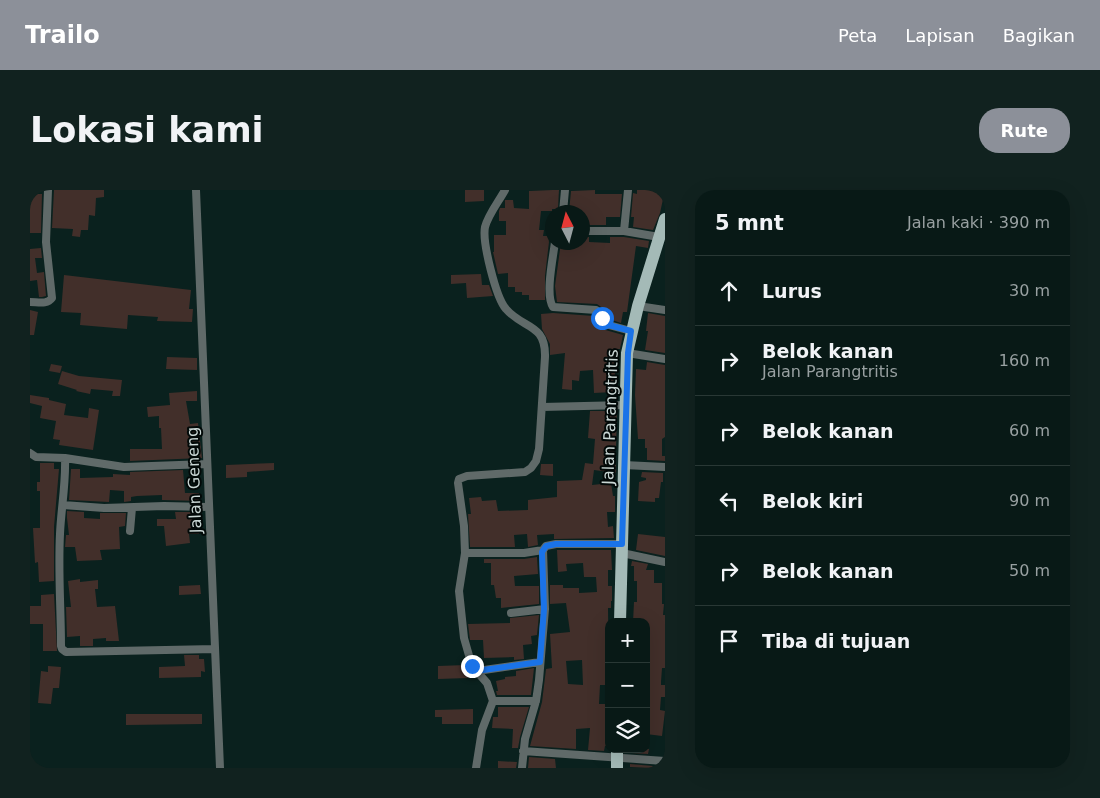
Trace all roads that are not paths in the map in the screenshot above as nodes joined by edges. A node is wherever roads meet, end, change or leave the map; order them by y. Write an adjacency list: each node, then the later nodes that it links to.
1 (48, 190): 11 (street)
2 (196, 190): 21 (street, Jalan Geneng)
3 (505, 190): 18 (street)
4 (565, 190): 6 (street)
5 (628, 190): 9 (street)
6 (564, 205)
7 (663, 230): 9 (street); 12 (main road, Jalan Parangtritis)
8 (590, 231): 9 (street)
9 (624, 231)
10 (554, 250): 14 (street)
11 (30, 302)
12 (638, 306): 13 (street); 14 (main road, Jalan Parangtritis)
13 (665, 310)
14 (631, 331): 15 (main road, Jalan Parangtritis)
15 (628, 353): 16 (street); 17 (main road, Jalan Parangtritis)
16 (665, 359)
17 (626, 405): 18 (street); 22 (main road, Jalan Parangtritis)
18 (542, 407): 30 (street)
19 (30, 453): 20 (street)
20 (65, 458): 21 (street); 24 (street)
21 (207, 464): 25 (street, Jalan Geneng)
22 (624, 465): 23 (street); 28 (main road, Jalan Parangtritis)
23 (665, 467)
24 (63, 505): 26 (street); 35 (street)
25 (208, 507): 26 (street); 35 (street, Jalan Geneng)
26 (132, 508): 27 (street)
27 (130, 531)
28 (622, 548): 29 (street); 31 (street); 34 (main road, Jalan Parangtritis)
29 (542, 550): 30 (street); 32 (street)
30 (465, 554): 37 (street)
31 (665, 562)
32 (544, 609): 33 (street); 36 (street)
33 (511, 613)
34 (620, 618)
35 (215, 649): 43 (street, Jalan Geneng)
36 (540, 662): 37 (street); 39 (street)
37 (476, 671): 38 (street)
38 (493, 701): 39 (street); 44 (street)
39 (536, 701): 40 (street)
40 (523, 751): 41 (street); 45 (street)
41 (617, 758): 42 (street)
42 (665, 761)
43 (220, 768)
44 (476, 768)
45 (522, 768)

